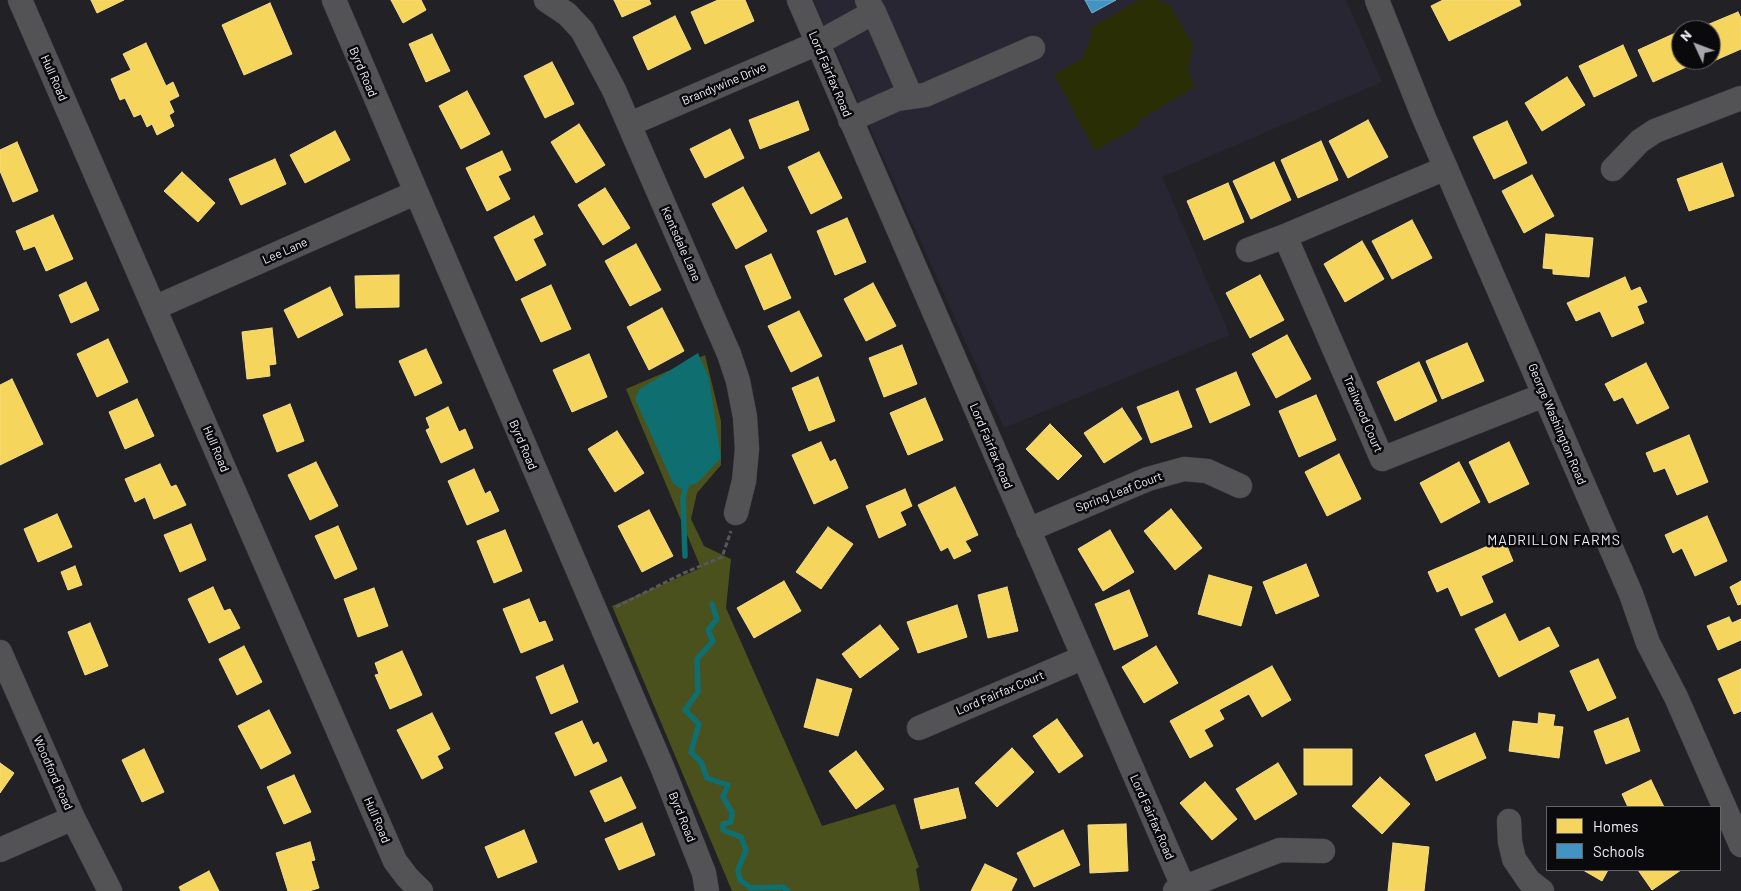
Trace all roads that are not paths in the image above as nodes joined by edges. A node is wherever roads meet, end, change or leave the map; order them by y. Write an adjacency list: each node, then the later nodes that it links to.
1 (20, 0): 18 (street, Hull Road)
2 (334, 0): 15 (street, Byrd Road)
3 (546, 0): 12 (street, Kentsdale Lane)
4 (799, 0): 7 (street, Lord Fairfax Road)
5 (1377, 0): 13 (street, George Washington Road)
6 (870, 6): 7 (street, Brandywine Drive); 9 (street)
7 (818, 43): 11 (street, Lord Fairfax Road); 12 (street, Brandywine Drive)
8 (1033, 48): 9 (street)
9 (911, 97): 11 (street)
10 (1741, 98): 14 (street)
11 (850, 120): 22 (street, Lord Fairfax Road)
12 (630, 124): 21 (street, Kentsdale Lane)
13 (1446, 168): 16 (street); 19 (street, George Washington Road)
14 (1613, 169)
15 (415, 193): 18 (street, Lee Lane); 34 (street, Byrd Road)
16 (1286, 236): 17 (street); 19 (street, Trailwood Court)
17 (1248, 250)
18 (154, 308): 33 (street, Hull Road)
19 (1544, 395): 28 (street, George Washington Road)
20 (1240, 486): 22 (street, Spring Leaf Court)
21 (736, 513)
22 (1028, 530): 24 (street, Lord Fairfax Road)
23 (0, 652): 26 (street, Woodford Road)
24 (1082, 658): 25 (street, Lord Fairfax Court); 31 (street, Lord Fairfax Road)
25 (919, 728)
26 (73, 818): 29 (street); 32 (street, Woodford Road)
27 (1509, 822): 35 (street)
28 (1741, 845)
29 (0, 850)
30 (1323, 851): 31 (street)
31 (1181, 890)
32 (110, 891)
33 (421, 891)
34 (707, 891)
35 (1542, 891)

